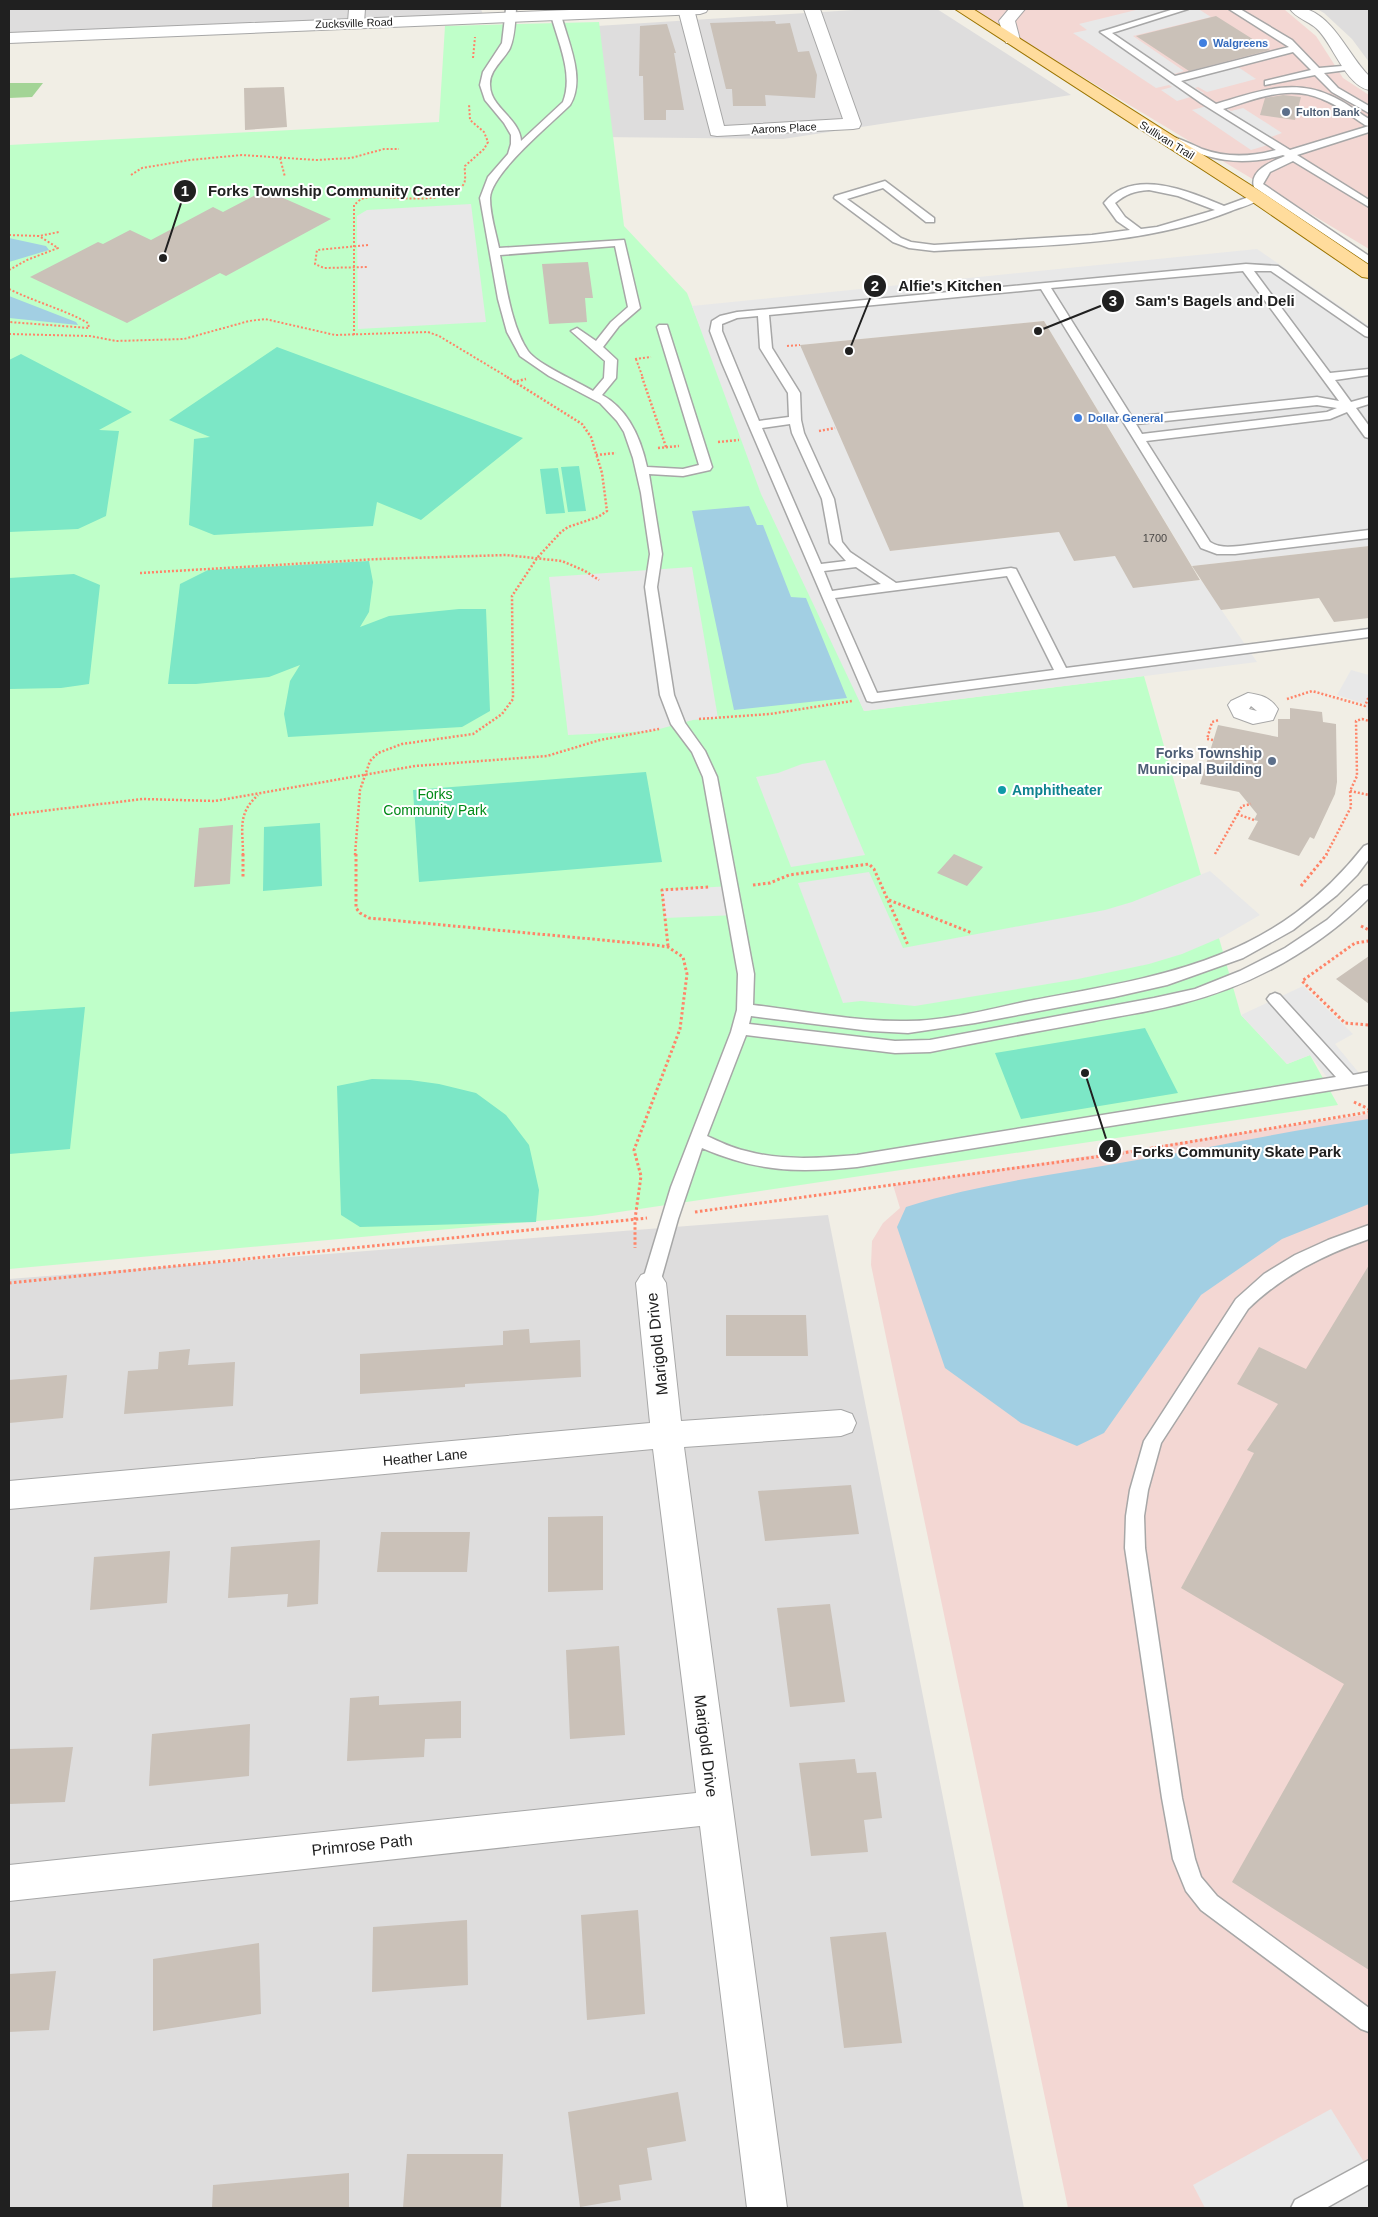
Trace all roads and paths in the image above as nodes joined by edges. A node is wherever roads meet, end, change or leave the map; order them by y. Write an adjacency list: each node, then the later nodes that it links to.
1 (686, 9): 2 (street, Zucksville Road); 3 (street, Aarons Place); 10 (street, Zucksville Road)
2 (700, 9)
3 (812, 9)
4 (964, 9): 14 (main road, Sullivan Trail)
5 (1017, 9): 14 (street)
6 (1183, 9): 19 (lane)
7 (1234, 9): 15 (lane)
8 (1298, 9): 17 (street)
9 (511, 13): 10 (street, Zucksville Road); 12 (street, Zucksville Road); 30 (lane)
10 (556, 14): 30 (lane)
11 (356, 16): 12 (street, Zucksville Road); 13 (street, Zucksville Road)
12 (476, 18): 16 (path)
13 (9, 38)
14 (1012, 40): 27 (main road, Sullivan Trail)
15 (1299, 50): 18 (lane); 19 (lane)
16 (473, 65)
17 (1351, 67): 18 (lane); 20 (street)
18 (1318, 71): 21 (lane); 24 (lane)
19 (1177, 83): 21 (lane)
20 (1369, 85)
21 (1204, 101): 23 (lane)
22 (469, 103): 43 (path)
23 (1215, 108): 25 (lane); 29 (lane)
24 (1369, 110)
25 (1369, 123)
26 (1369, 129): 29 (lane)
27 (1151, 130): 29 (lane); 34 (main road, Sullivan Trail)
28 (399, 149): 31 (path)
29 (1288, 154): 35 (lane); 45 (lane)
30 (513, 155): 44 (lane)
31 (280, 158): 32 (path); 33 (path)
32 (131, 175)
33 (285, 177)
34 (1258, 197): 36 (lane); 50 (main road, Sullivan Trail)
35 (1369, 204)
36 (1224, 210): 39 (lane); 39 (lane)
37 (930, 220): 39 (lane)
38 (59, 232): 41 (path)
39 (1139, 232)
40 (9, 235): 41 (path)
41 (39, 236): 49 (path)
42 (368, 245): 43 (path)
43 (354, 246): 48 (path); 48 (path)
44 (494, 252): 60 (lane); 67 (lane)
45 (1369, 261)
46 (368, 267): 48 (path)
47 (1246, 267): 51 (lane); 58 (lane); 65 (lane)
48 (354, 268): 59 (path)
49 (9, 270)
50 (1369, 273)
51 (1044, 285): 53 (lane); 72 (lane)
52 (9, 289): 54 (path)
53 (763, 313): 71 (lane); 73 (lane)
54 (9, 322)
55 (663, 327): 85 (lane)
56 (577, 331): 60 (lane)
57 (9, 334): 59 (path)
58 (1369, 334)
59 (354, 336): 84 (path)
60 (596, 348): 67 (lane)
61 (659, 356): 62 (path)
62 (636, 359): 63 (path); 81 (path)
63 (629, 360)
64 (1369, 372): 65 (lane)
65 (1328, 377): 69 (lane)
66 (1369, 393): 69 (lane)
67 (596, 396): 85 (lane)
68 (1369, 400): 69 (lane)
69 (1349, 406): 70 (lane); 72 (lane); 76 (lane); 77 (lane)
70 (1369, 407)
71 (795, 420): 73 (lane); 88 (lane)
72 (1129, 422): 77 (lane)
73 (754, 425): 89 (lane)
74 (836, 428): 75 (path)
75 (817, 431)
76 (1369, 433)
77 (1138, 438): 86 (lane)
78 (747, 439): 79 (path)
79 (710, 443)
80 (681, 446): 81 (path)
81 (666, 447): 82 (path)
82 (657, 448)
83 (624, 452): 84 (path)
84 (596, 455): 87 (path)
85 (642, 470): 100 (lane)
86 (1369, 534)
87 (538, 557): 90 (path); 91 (path); 101 (path)
88 (858, 562): 89 (lane); 92 (lane)
89 (816, 568): 93 (lane)
90 (140, 573)
91 (599, 580)
92 (894, 587): 93 (lane); 95 (lane)
93 (828, 595): 97 (lane)
94 (1369, 632): 95 (lane)
95 (1062, 673): 97 (lane)
96 (1369, 696): 98 (path)
97 (872, 698): 100 (path)
98 (1266, 706)
99 (1369, 721): 102 (path)
100 (678, 724): 101 (path); 112 (lane)
101 (365, 774): 103 (path); 119 (path)
102 (1350, 791): 104 (path); 113 (path)
103 (259, 794): 107 (path); 111 (path)
104 (1369, 795)
105 (1251, 804): 106 (path)
106 (1237, 814): 108 (path); 110 (path)
107 (9, 815)
108 (1254, 820)
109 (1369, 849): 121 (lane)
110 (1215, 854)
111 (244, 879)
112 (731, 886): 115 (path); 119 (path); 121 (lane)
113 (1298, 890)
114 (1369, 890): 123 (lane)
115 (888, 900): 116 (path); 118 (path)
116 (972, 933)
117 (1369, 941): 122 (path)
118 (908, 945)
119 (668, 947): 130 (path)
120 (1275, 999): 125 (lane)
121 (745, 1010): 123 (lane)
122 (1369, 1025)
123 (740, 1029): 127 (lane)
124 (1369, 1078): 125 (lane)
125 (1349, 1081): 127 (lane)
126 (1369, 1112): 128 (path)
127 (697, 1139): 133 (lane)
128 (688, 1213)
129 (648, 1218): 130 (path)
130 (636, 1219): 132 (path); 133 (path)
131 (1369, 1232): 139 (lane)
132 (9, 1282)
133 (651, 1283): 135 (street, Marigold Drive)
134 (841, 1423): 135 (street, Heather Lane)
135 (667, 1435): 136 (street, Heather Lane); 137 (street, Marigold Drive)
136 (9, 1495)
137 (714, 1808): 138 (street, Primrose Path); 141 (street, Marigold Drive)
138 (9, 1883)
139 (1369, 2021)
140 (1369, 2172): 142 (lane)
141 (767, 2208)
142 (1303, 2208)

